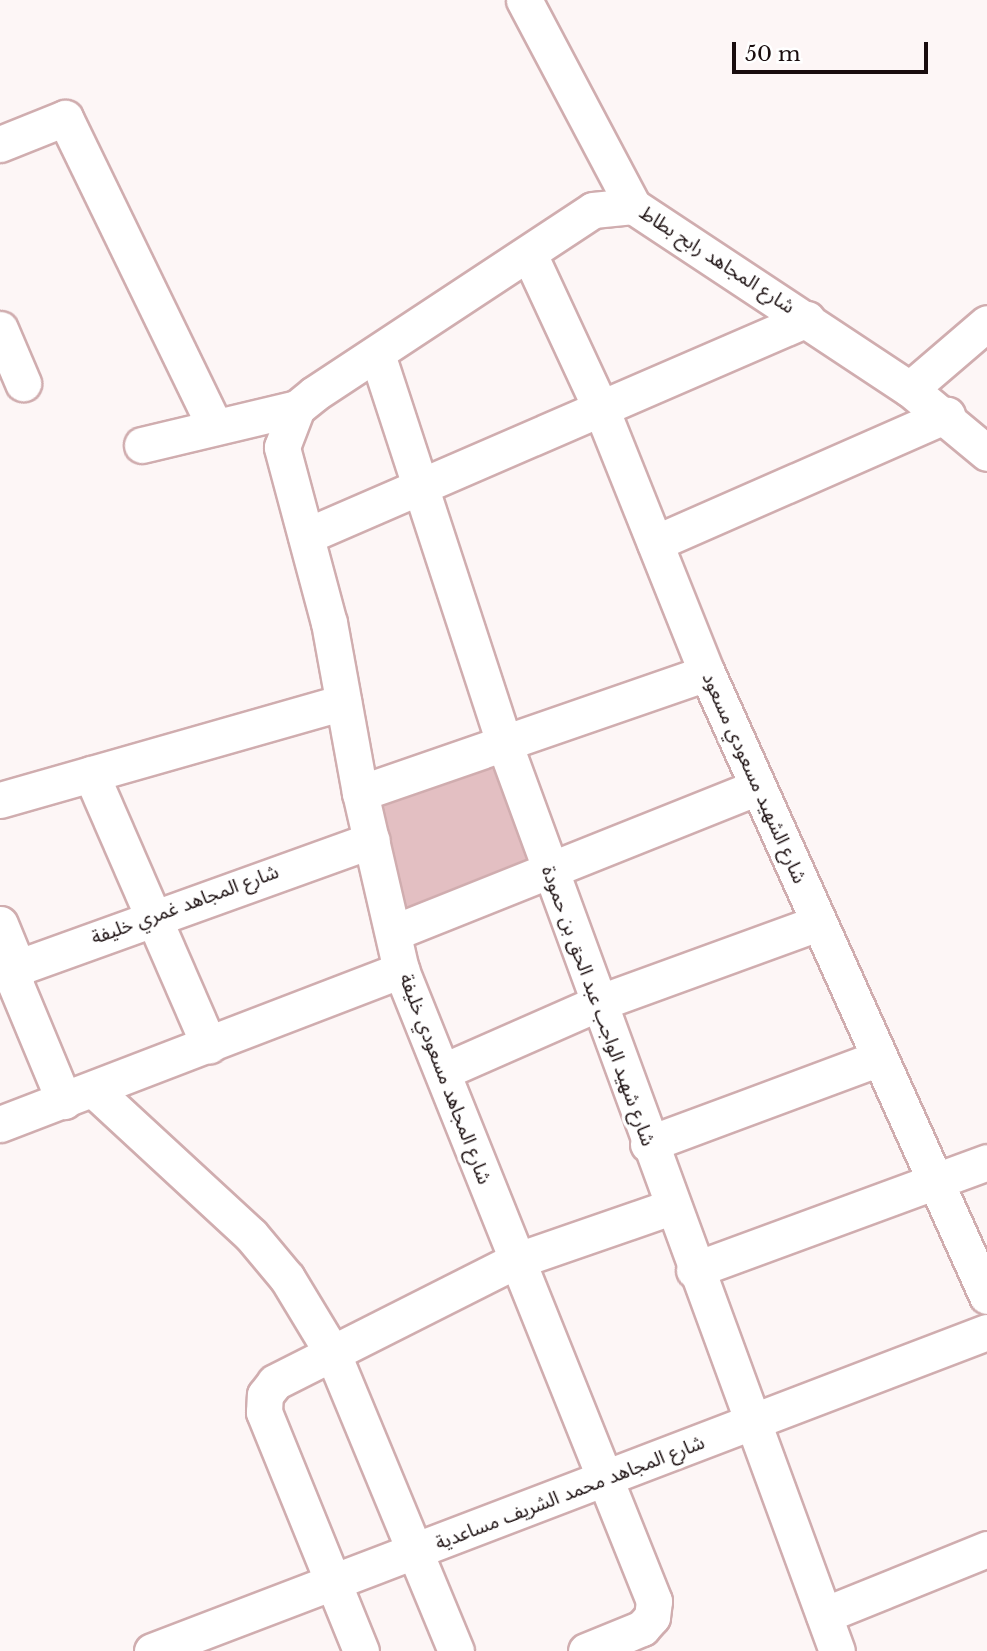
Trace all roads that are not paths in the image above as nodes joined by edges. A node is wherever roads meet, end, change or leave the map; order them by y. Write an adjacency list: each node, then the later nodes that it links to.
1 (524, 0): 3 (street, شارع المجاهد رابح بطاط)
2 (0, 144): 14 (street)
3 (633, 206): 4 (street); 5 (street, شارع المجاهد رابح بطاط)
4 (530, 257): 8 (street); 12 (street, شارع الشهيد مسعودي مسعود)
5 (807, 319): 10 (street, شارع المجاهد رابح بطاط); 12 (street)
6 (987, 323): 10 (street)
7 (0, 329): 9 (street)
8 (377, 354): 11 (street); 17 (street, شارع شهيد الواجب عبد الحق بن حمودة)
9 (23, 383)
10 (910, 389): 13 (street, شارع المجاهد رابح بطاط)
11 (297, 408): 14 (street); 18 (street, شارع المجاهد مسعودي خليفة)
12 (602, 411): 17 (street); 19 (street, شارع الشهيد مسعودي مسعود)
13 (947, 415): 16 (street, شارع المجاهد رابح بطاط); 19 (street)
14 (215, 427): 15 (street)
15 (142, 445)
16 (987, 453)
17 (419, 489): 18 (street); 22 (street, شارع شهيد الواجب عبد الحق بن حمودة)
18 (306, 536): 21 (street, شارع المجاهد مسعودي خليفة)
19 (654, 543): 20 (street, شارع الشهيد مسعودي مسعود)
20 (707, 673): 22 (street); 24 (street, شارع الشهيد مسعودي مسعود)
21 (343, 702): 23 (street); 25 (street, شارع المجاهد مسعودي خليفة)
22 (503, 740): 25 (street); 28 (street, شارع شهيد الواجب عبد الحق بن حمودة)
23 (91, 774): 26 (street); 29 (street)
24 (757, 787): 28 (street); 30 (street, شارع الشهيد مسعودي مسعود)
25 (360, 793): 27 (street, شارع المجاهد مسعودي خليفة)
26 (0, 800)
27 (372, 840): 29 (street, شارع المجاهد غمري خليفة); 32 (street, شارع المجاهد مسعودي خليفة)
28 (549, 869): 32 (street); 35 (street, شارع شهيد الواجب عبد الحق بن حمودة)
29 (155, 915): 34 (street, شارع المجاهد غمري خليفة); 36 (street)
30 (818, 923): 35 (street); 37 (street, شارع الشهيد مسعودي مسعود)
31 (0, 924): 34 (street)
32 (395, 932): 33 (street, شارع المجاهد مسعودي خليفة)
33 (401, 970): 36 (street); 38 (street, شارع المجاهد مسعودي خليفة)
34 (9, 971): 39 (street)
35 (598, 1003): 38 (street); 41 (street, شارع شهيد الواجب عبد الحق بن حمودة)
36 (209, 1045): 39 (street)
37 (879, 1058): 41 (street); 43 (street, شارع الشهيد مسعودي مسعود)
38 (443, 1071): 45 (street, شارع المجاهد مسعودي خليفة)
39 (80, 1096): 40 (street); 49 (street)
40 (0, 1124)
41 (648, 1143): 44 (street, شارع شهيد الواجب عبد الحق بن حمودة)
42 (987, 1162): 43 (street)
43 (934, 1180): 46 (street); 47 (street, شارع الشهيد مسعودي مسعود)
44 (671, 1207): 45 (street); 46 (street, شارع شهيد الواجب عبد الحق بن حمودة)
45 (515, 1261): 49 (street); 51 (street, شارع المجاهد مسعودي خليفة)
46 (694, 1270): 50 (street, شارع شهيد الواجب عبد الحق بن حمودة)
47 (987, 1296)
48 (987, 1332): 50 (street, شارع المجاهد محمد الشريف مساعدية)
49 (333, 1354): 53 (street); 54 (street)
50 (752, 1424): 51 (street, شارع المجاهد محمد الشريف مساعدية); 55 (street, شارع شهيد الواجب عبد الحق بن حمودة)
51 (606, 1480): 53 (street, شارع المجاهد محمد الشريف مساعدية); 60 (street, شارع المجاهد مسعودي خليفة)
52 (987, 1549): 55 (street)
53 (418, 1550): 54 (street, شارع المجاهد محمد الشريف مساعدية); 59 (street)
54 (333, 1582): 56 (street, شارع المجاهد محمد الشريف مساعدية); 58 (street)
55 (824, 1615): 61 (street, شارع شهيد الواجب عبد الحق بن حمودة)
56 (202, 1642): 57 (street, شارع المجاهد محمد الشريف مساعدية)
57 (152, 1651)
58 (361, 1651)
59 (456, 1651)
60 (586, 1651)
61 (837, 1651)

